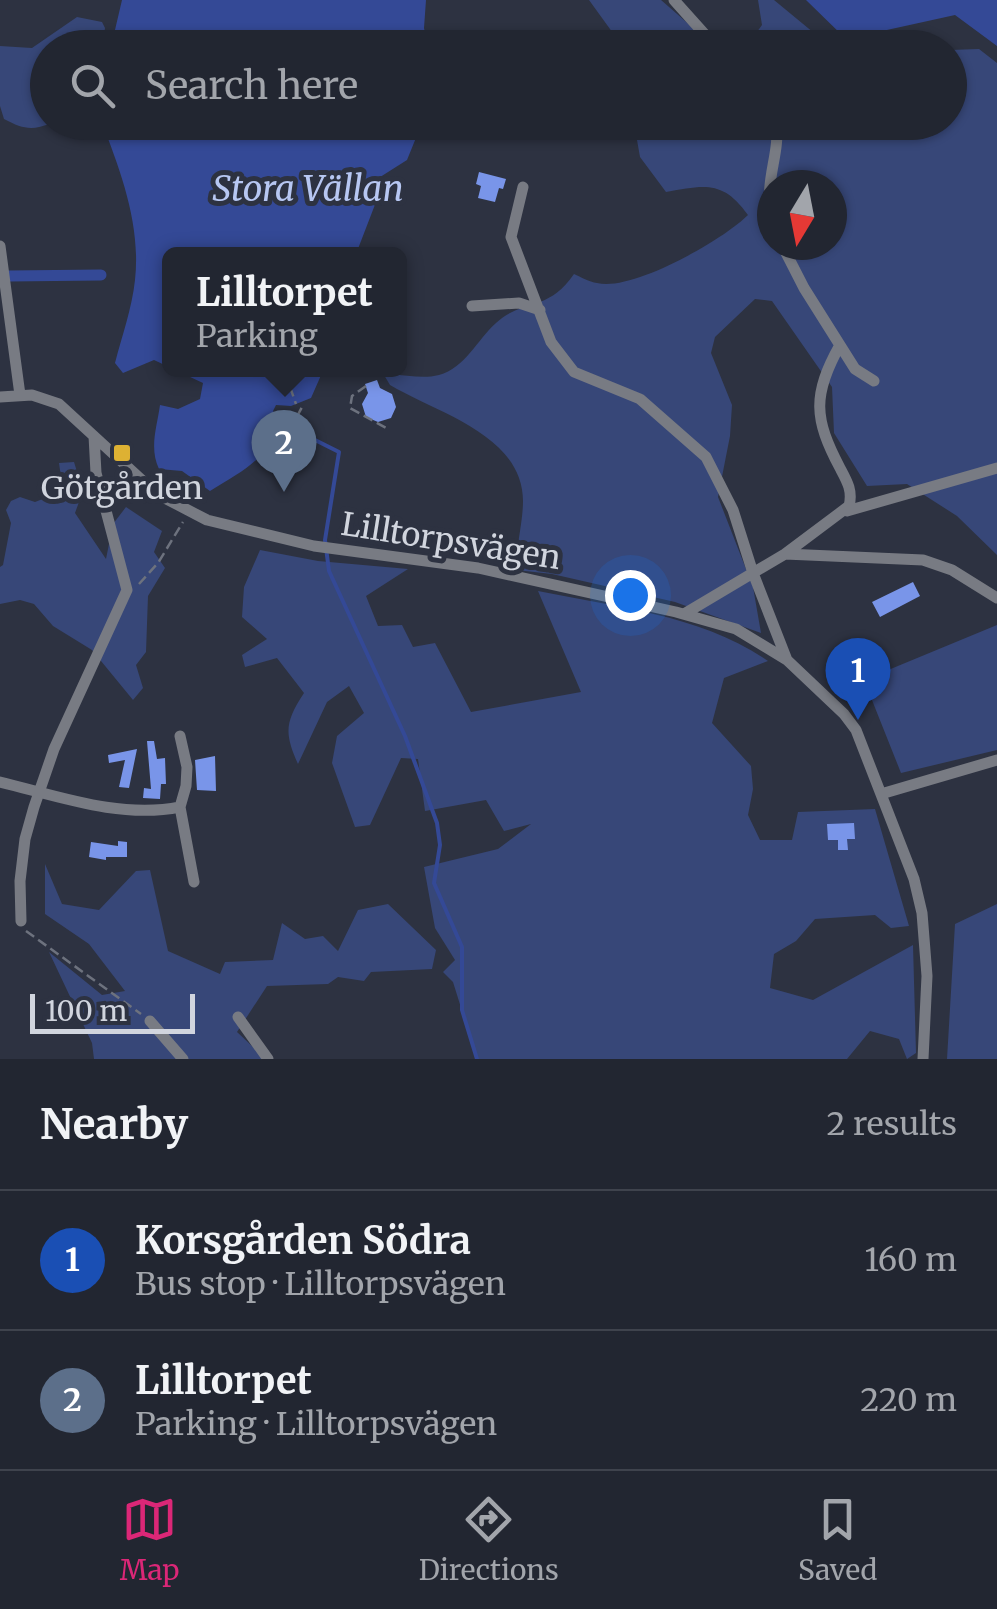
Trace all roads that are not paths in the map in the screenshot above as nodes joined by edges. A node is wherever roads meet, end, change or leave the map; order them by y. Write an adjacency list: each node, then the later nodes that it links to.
1 (674, 0): 2 (street)
2 (701, 30)
3 (776, 140): 4 (street)
4 (770, 170)
5 (523, 188): 9 (street)
6 (0, 246): 12 (street)
7 (791, 260): 10 (street)
8 (472, 306): 9 (street)
9 (540, 310): 18 (street)
10 (840, 346): 11 (street); 16 (street)
11 (874, 381)
12 (20, 395): 13 (street, Lilltorpsvägen); 14 (street, Lilltorpsvägen)
13 (0, 397)
14 (94, 436): 20 (street, Lilltorpsvägen); 25 (street)
15 (997, 468): 16 (street)
16 (843, 512): 17 (street)
17 (785, 554): 18 (street); 19 (street)
18 (753, 574): 20 (street); 21 (street)
19 (997, 598)
20 (684, 614): 21 (street, Lilltorpsvägen)
21 (787, 660): 26 (street, Lilltorpsvägen)
22 (180, 736): 27 (street)
23 (997, 760): 26 (street)
24 (0, 782): 25 (street)
25 (41, 791): 27 (street); 29 (street)
26 (881, 794): 34 (street, Lilltorpsvägen)
27 (180, 807): 28 (street)
28 (194, 882)
29 (20, 922)
30 (238, 1017): 33 (street)
31 (150, 1021): 32 (street)
32 (182, 1059)
33 (268, 1059)
34 (923, 1059)

